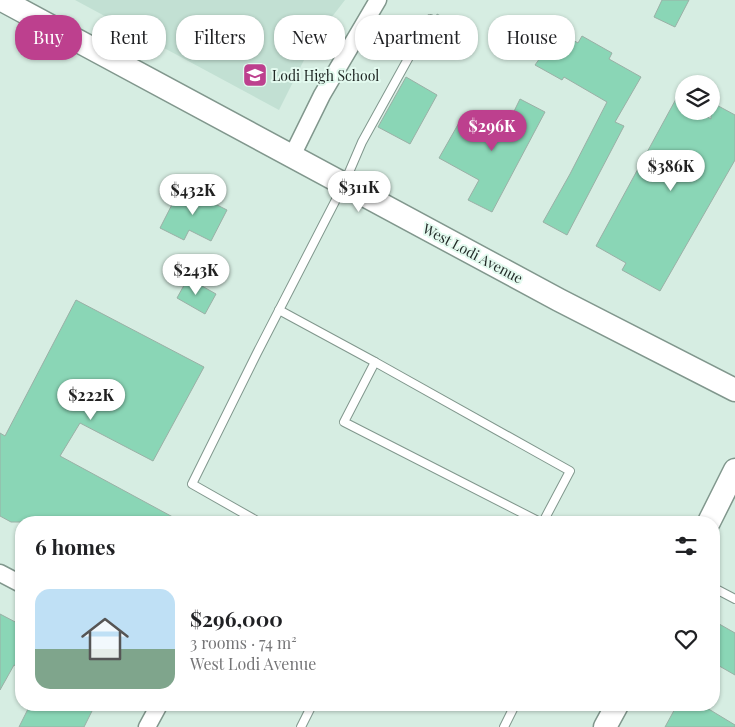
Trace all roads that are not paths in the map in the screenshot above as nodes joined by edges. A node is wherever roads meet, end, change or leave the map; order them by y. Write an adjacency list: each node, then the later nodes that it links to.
1 (2, 0): 4 (main road, West Lodi Avenue)
2 (378, 0): 4 (street)
3 (407, 60): 5 (lane)
4 (292, 156): 5 (main road, West Lodi Avenue)
5 (344, 184): 6 (lane); 8 (main road, West Lodi Avenue)
6 (279, 310): 7 (lane); 10 (lane)
7 (375, 362): 11 (lane); 12 (lane)
8 (735, 390)
9 (735, 470): 13 (main road)
10 (248, 516)
11 (529, 516)
12 (544, 516)
13 (712, 516)
14 (0, 573): 15 (street)
15 (15, 581)
16 (720, 591): 17 (lane)
17 (735, 598)
18 (156, 711): 21 (street)
19 (309, 711): 22 (lane)
20 (512, 711): 23 (lane)
21 (147, 727)
22 (301, 727)
23 (504, 727)

